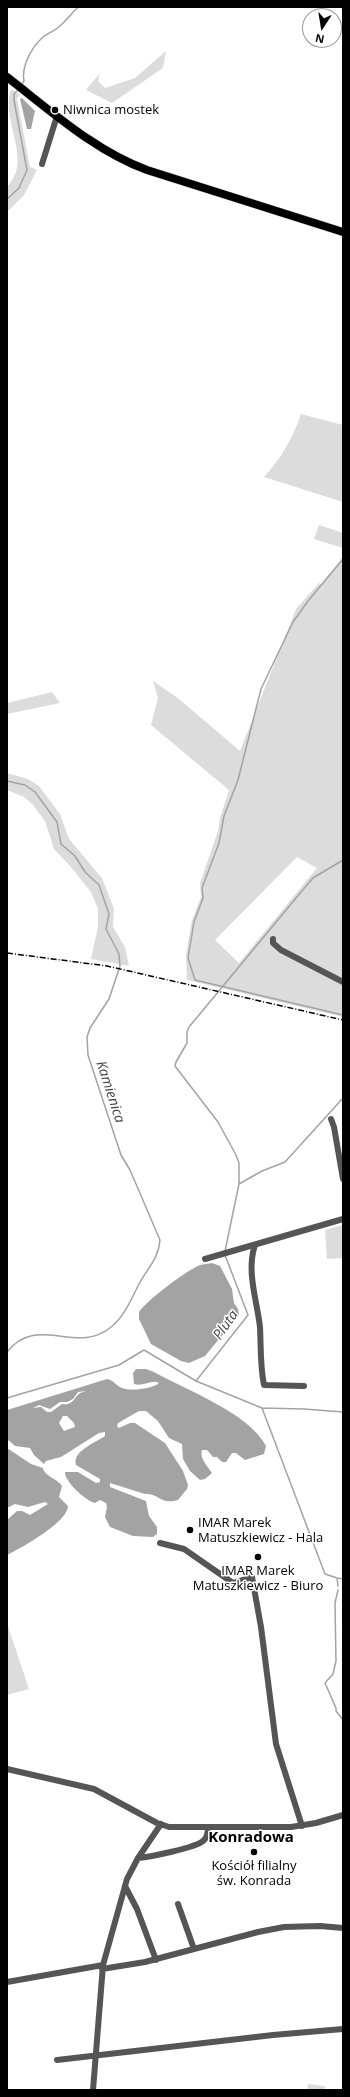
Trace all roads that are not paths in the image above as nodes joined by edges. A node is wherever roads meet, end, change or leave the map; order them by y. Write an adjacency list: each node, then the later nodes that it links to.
1 (7, 77): 2 (main road)
2 (57, 116): 3 (street); 4 (main road)
3 (42, 164)
4 (343, 232)
5 (273, 938): 6 (street)
6 (343, 982)
7 (331, 1119): 8 (street)
8 (343, 1179)
9 (343, 1219): 10 (street)
10 (255, 1245): 11 (street); 12 (street)
11 (205, 1259)
12 (304, 1386)
13 (160, 1543): 17 (street)
14 (7, 1769): 16 (street)
15 (343, 1815): 17 (street)
16 (160, 1824): 18 (street); 19 (street)
17 (302, 1826): 18 (street)
18 (208, 1827): 19 (street)
19 (138, 1858): 20 (street)
20 (125, 1886): 24 (street); 25 (street)
21 (178, 1904): 23 (street)
22 (343, 1928): 23 (street)
23 (194, 1949): 24 (street)
24 (156, 1960): 25 (street)
25 (103, 1967): 26 (street); 28 (street)
26 (7, 1982)
27 (343, 2029): 28 (street)
28 (95, 2056): 29 (street); 30 (street)
29 (57, 2060)
30 (93, 2090)

